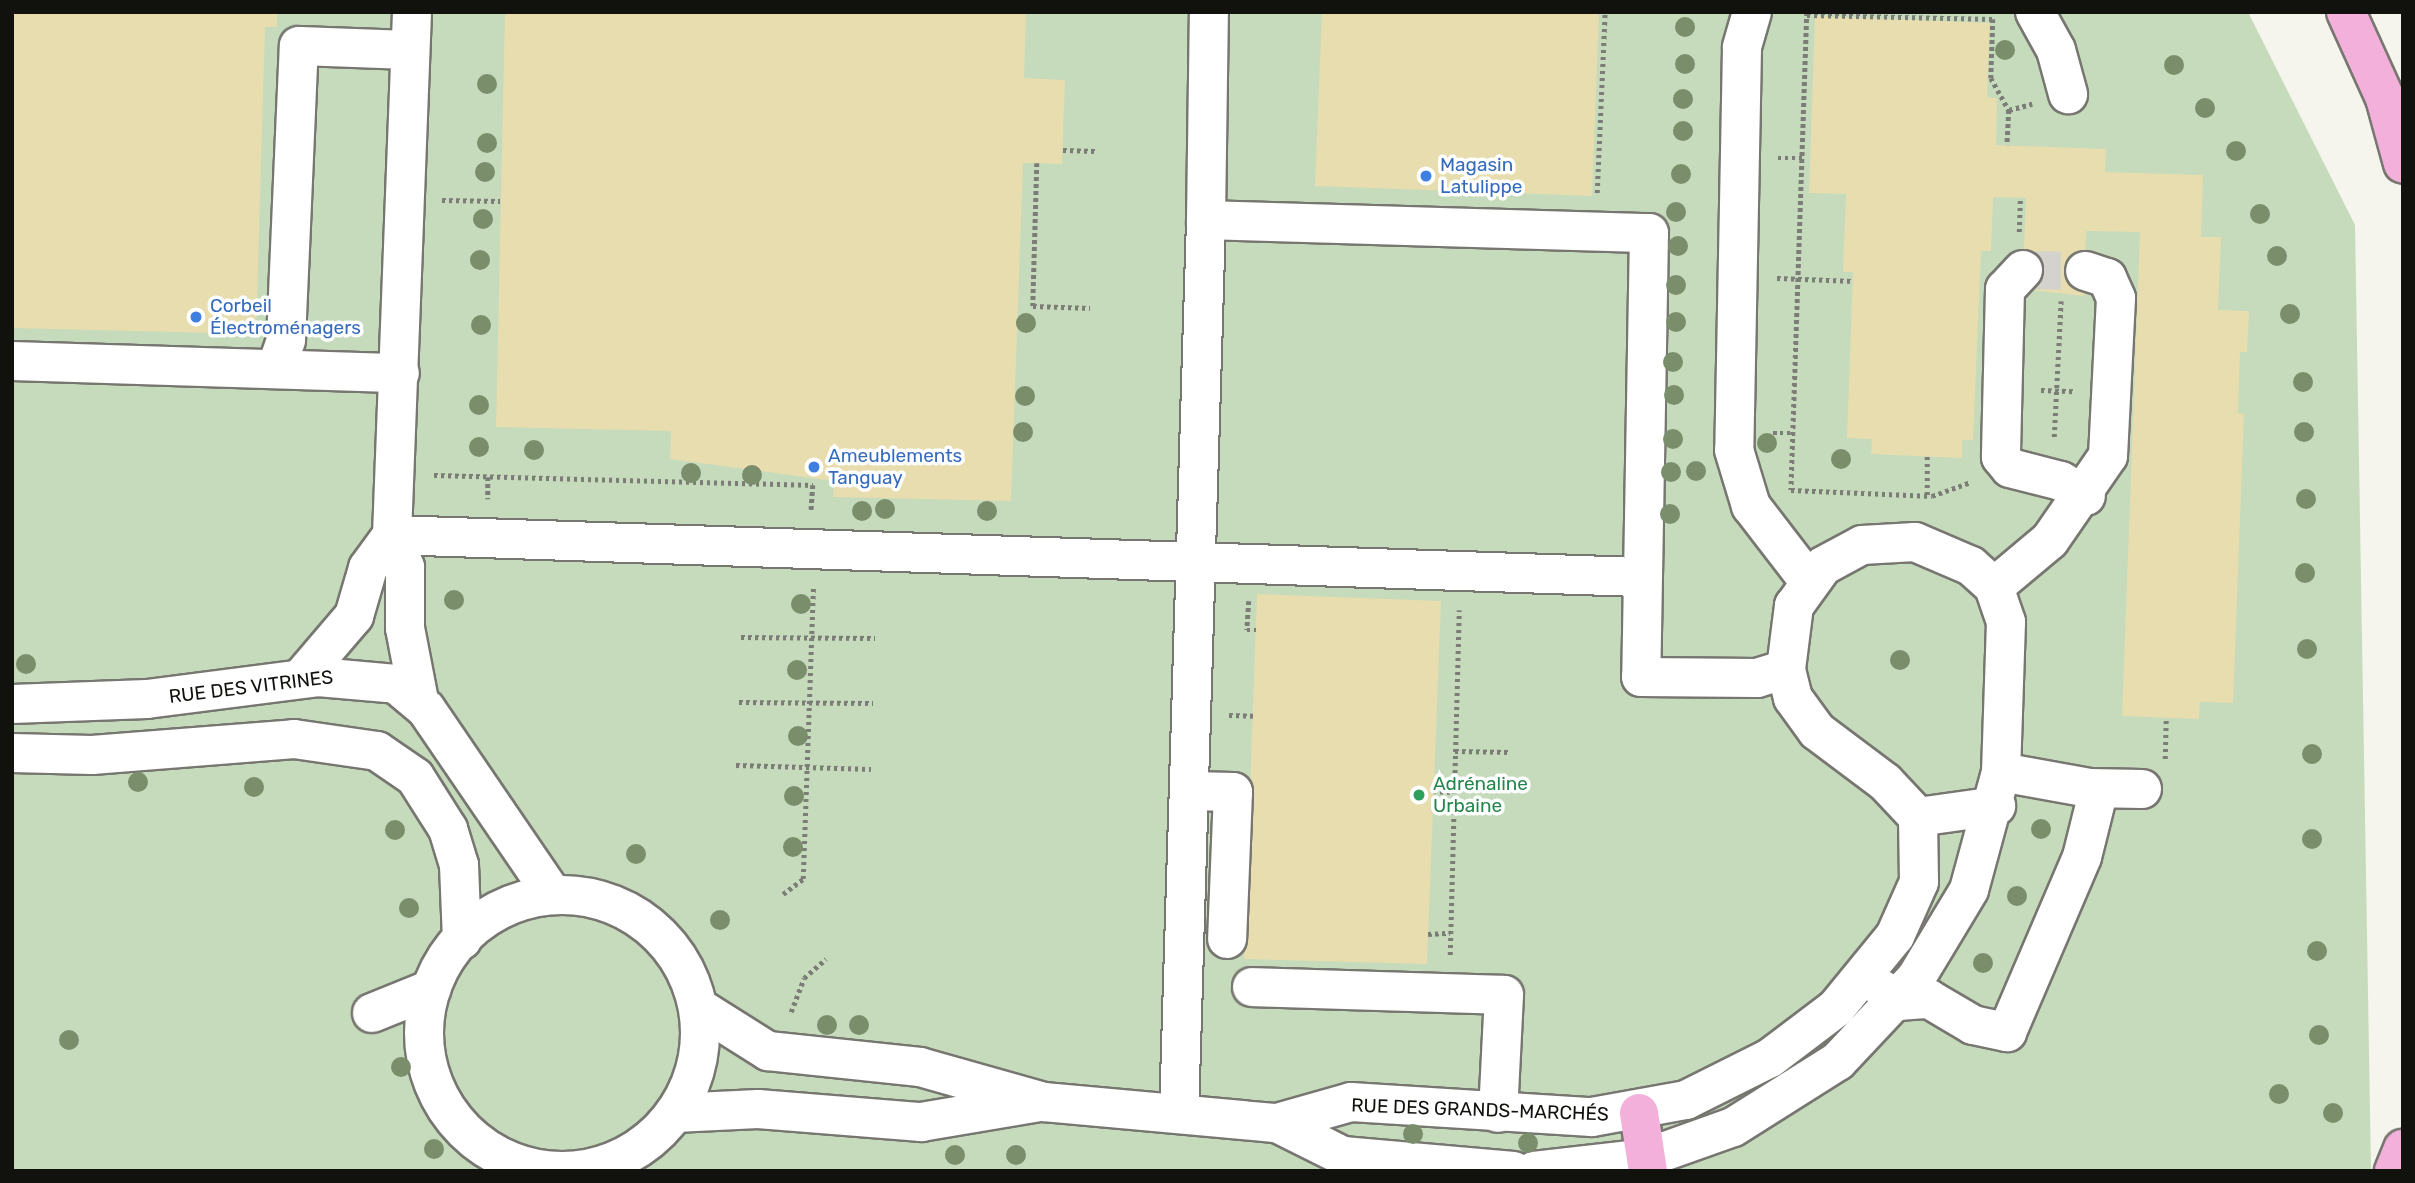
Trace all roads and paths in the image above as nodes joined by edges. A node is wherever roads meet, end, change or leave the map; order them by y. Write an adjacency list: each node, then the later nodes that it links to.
1 (412, 12): 9 (street)
2 (1209, 12): 20 (street)
3 (1605, 12): 19 (path)
4 (1752, 12): 39 (street)
5 (2035, 12): 10 (street)
6 (2346, 12): 15 (highway)
7 (1807, 14): 11 (path); 22 (path)
8 (300, 29): 9 (street); 27 (street)
9 (410, 50): 28 (street)
10 (2068, 94)
11 (2007, 145)
12 (1063, 150): 13 (path)
13 (1095, 151)
14 (1037, 163): 25 (path)
15 (2403, 164)
16 (2020, 198): 21 (path)
17 (464, 200): 18 (path)
18 (500, 201)
19 (1597, 207)
20 (1206, 219): 37 (street); 38 (street)
21 (2021, 254): 34 (street)
22 (1798, 279): 23 (path); 33 (path)
23 (1853, 281)
24 (2073, 281): 29 (path); 34 (street)
25 (1090, 307)
26 (12, 361): 27 (street)
27 (276, 369): 28 (street)
28 (400, 373): 36 (street)
29 (2054, 437)
30 (1927, 456): 33 (path)
31 (423, 475): 35 (path)
32 (1981, 478): 33 (path)
33 (1927, 495)
34 (2086, 496): 42 (street)
35 (810, 522)
36 (392, 535): 37 (street); 49 (street); 50 (street)
37 (1197, 562): 38 (street); 67 (street)
38 (1639, 577): 48 (street)
39 (1808, 580): 42 (street); 48 (street)
40 (813, 582): 46 (path)
41 (1250, 587): 44 (path)
42 (1994, 587): 65 (street)
43 (1460, 595): 58 (path)
44 (1256, 630)
45 (741, 637): 46 (path)
46 (811, 638): 47 (path); 52 (path)
47 (875, 638)
48 (1786, 668): 70 (street)
49 (301, 678): 50 (street, RUE DES VITRINES); 54 (street, RUE DES VITRINES)
50 (419, 701): 71 (street, RUE DES VITRINES)
51 (739, 702): 52 (path)
52 (808, 702): 53 (path); 62 (path)
53 (873, 703)
54 (12, 704)
55 (1218, 715): 56 (path)
56 (1253, 716)
57 (2166, 718): 64 (path)
58 (1455, 751): 59 (path); 69 (path)
59 (1511, 752)
60 (12, 753): 76 (street)
61 (736, 765): 62 (path)
62 (807, 769): 63 (path); 72 (path)
63 (871, 769)
64 (2153, 777): 66 (street)
65 (1998, 789): 66 (street); 70 (street); 82 (street)
66 (2099, 789): 82 (street)
67 (1190, 791): 75 (street); 75 (street)
68 (1433, 791): 69 (path)
69 (1454, 792): 74 (path)
70 (1918, 817): 79 (street, RUE DES GRANDS-MARCHÉS)
71 (551, 892): 76 (street); 83 (street)
72 (783, 894)
73 (1428, 933): 74 (path)
74 (1450, 933): 78 (path)
75 (1185, 938): 90 (street)
76 (462, 940): 81 (street)
77 (826, 959): 85 (path)
78 (1450, 968)
79 (1866, 976): 82 (street); 89 (street, RUE DES GRANDS-MARCHÉS)
80 (1252, 987): 88 (street)
81 (431, 989): 84 (street); 93 (street)
82 (1898, 1001): 94 (street)
83 (698, 1007): 86 (street, RUE DES GRANDS-MARCHÉS); 87 (street)
84 (372, 1013)
85 (783, 1016)
86 (1044, 1102): 87 (street, RUE DES GRANDS-MARCHÉS); 90 (street, RUE DES GRANDS-MARCHÉS)
87 (675, 1113): 95 (street)
88 (1498, 1113): 89 (street, RUE DES GRANDS-MARCHÉS); 91 (street, RUE DES GRANDS-MARCHÉS)
89 (1639, 1113): 94 (highway)
90 (1179, 1114): 91 (street, RUE DES GRANDS-MARCHÉS)
91 (1277, 1123): 96 (street, RUE DES GRANDS-MARCHÉS)
92 (2403, 1149): 98 (highway)
93 (479, 1159): 95 (street)
94 (1647, 1164): 97 (street)
95 (562, 1170)
96 (1513, 1171)
97 (1534, 1171)
98 (2394, 1171)

